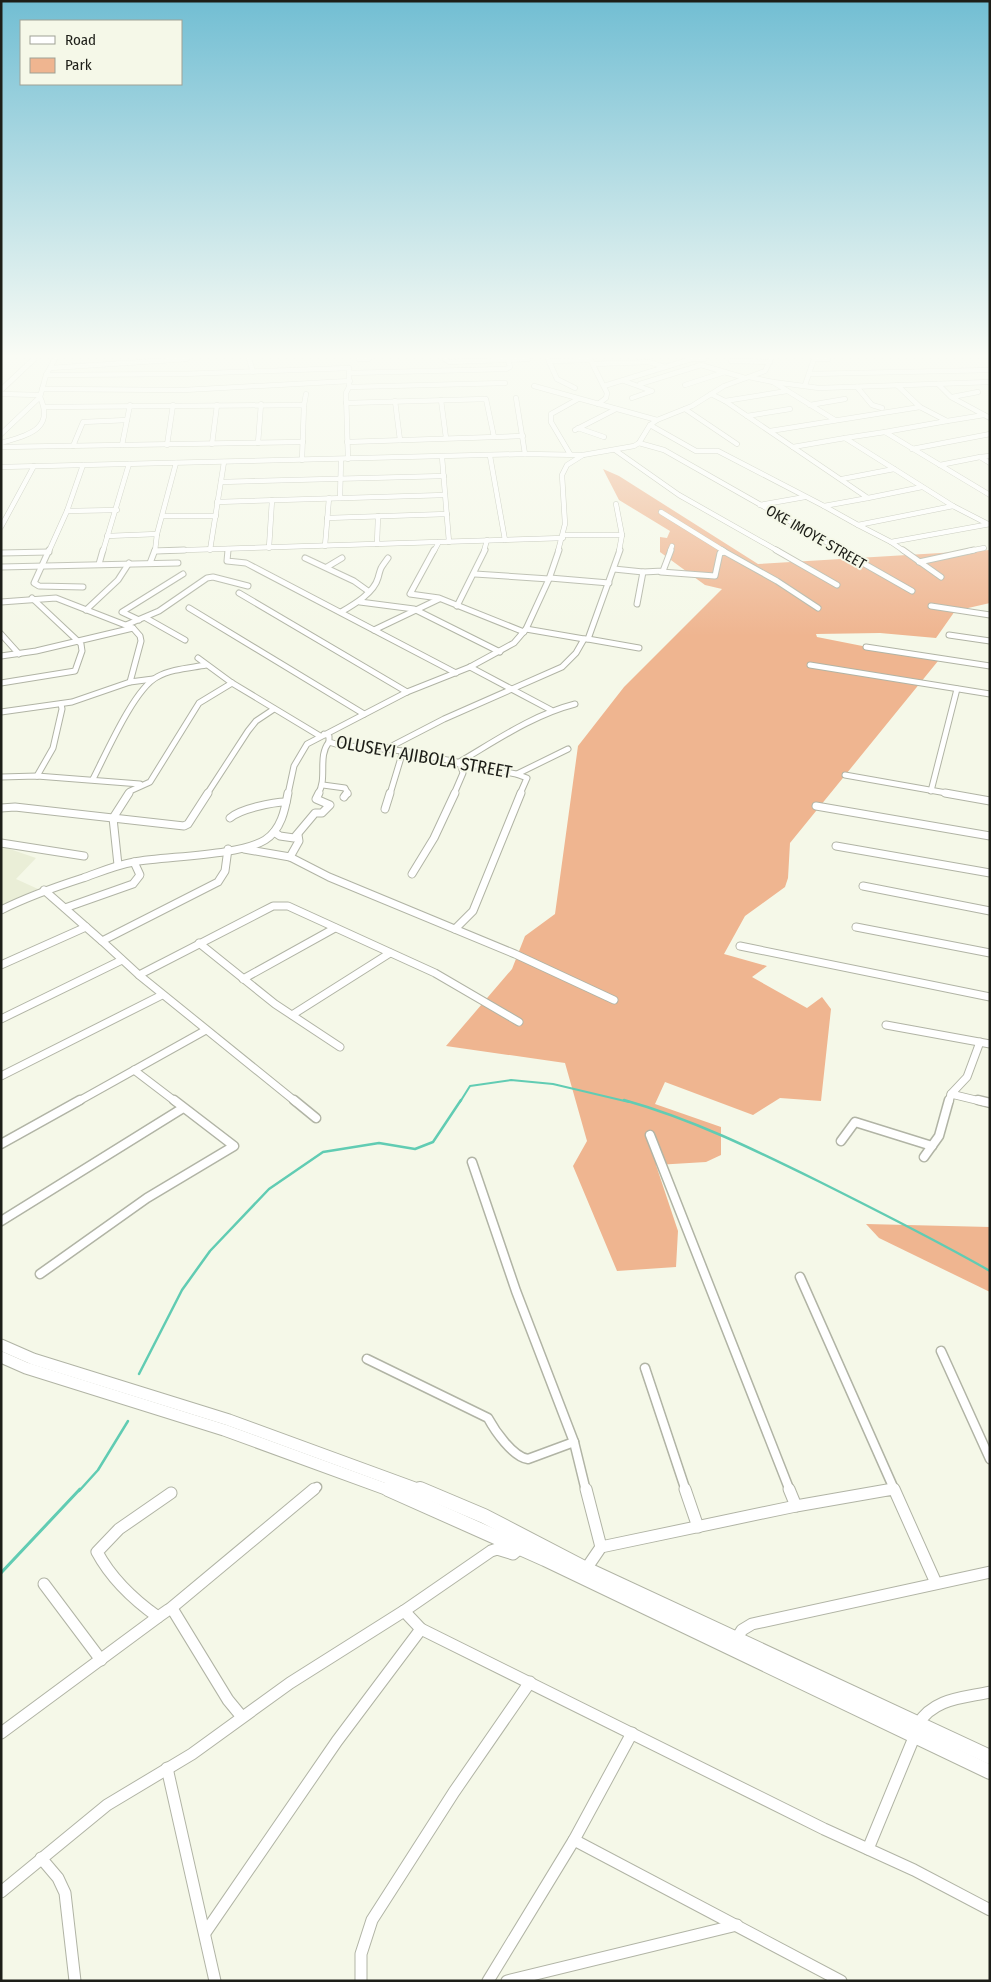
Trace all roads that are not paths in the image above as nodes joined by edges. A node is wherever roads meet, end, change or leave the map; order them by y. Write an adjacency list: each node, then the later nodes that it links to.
1 (302, 451): 18 (street)
2 (348, 451): 17 (street)
3 (605, 451): 12 (street)
4 (617, 451): 96 (street)
5 (667, 451): 43 (street, OKE IMOYE STREET)
6 (721, 451): 36 (street)
7 (800, 451): 31 (street)
8 (866, 451): 28 (street)
9 (916, 451): 25 (street)
10 (526, 454): 11 (street); 13 (street)
11 (570, 454): 12 (street)
12 (582, 455): 60 (street)
13 (490, 456): 15 (street); 62 (street)
14 (990, 456): 16 (street)
15 (442, 457): 17 (street); 29 (street)
16 (980, 457): 22 (street); 25 (street)
17 (348, 459): 19 (street)
18 (302, 460): 19 (street); 20 (street)
19 (341, 460): 30 (street)
20 (224, 462): 21 (street); 32 (street)
21 (176, 463): 23 (street); 50 (street)
22 (990, 463)
23 (129, 464): 24 (street); 46 (street)
24 (83, 465): 26 (street); 47 (street)
25 (940, 465): 35 (street)
26 (34, 466): 27 (street); 56 (street)
27 (1, 467)
28 (894, 469): 31 (street); 33 (street)
29 (444, 476): 30 (street); 34 (street)
30 (341, 479): 32 (street); 38 (street)
31 (842, 479): 39 (street)
32 (221, 482): 41 (street)
33 (922, 487): 39 (street); 45 (street)
34 (445, 495): 38 (street); 49 (street)
35 (990, 495)
36 (805, 497): 43 (street); 44 (street)
37 (329, 498): 38 (street); 40 (street); 53 (street)
38 (340, 498)
39 (868, 498): 44 (street)
40 (272, 500): 41 (street); 69 (street)
41 (217, 502): 51 (street)
42 (616, 504): 58 (street)
43 (760, 505): 100 (street, OKE IMOYE STREET)
44 (824, 506): 55 (street)
45 (953, 506): 54 (street); 55 (street)
46 (117, 510): 47 (street); 59 (street)
47 (67, 511): 74 (street)
48 (661, 512): 75 (street)
49 (447, 514): 52 (street); 64 (street)
50 (164, 516): 51 (street); 57 (street)
51 (216, 516): 72 (street)
52 (378, 516): 53 (street); 66 (street)
53 (327, 518): 67 (street)
54 (989, 524): 65 (street)
55 (858, 525): 65 (street)
56 (1, 528)
57 (157, 534): 59 (street); 73 (street)
58 (622, 535): 60 (street); 88 (street)
59 (107, 536): 84 (street)
60 (564, 536): 62 (street); 94 (street)
61 (487, 540): 62 (street); 64 (street); 92 (street)
62 (505, 540)
63 (439, 542): 64 (street); 66 (street); 103 (street)
64 (449, 542)
65 (891, 542): 80 (street)
66 (377, 544): 67 (street)
67 (325, 546): 69 (street)
68 (672, 546): 90 (street)
69 (269, 548): 71 (street)
70 (984, 548): 80 (street)
71 (228, 549): 72 (street); 113 (street)
72 (210, 550): 73 (street)
73 (155, 551): 82 (street)
74 (50, 552): 76 (street); 85 (street)
75 (724, 552): 90 (street); 110 (street)
76 (1, 553)
77 (305, 558): 87 (street)
78 (342, 558): 87 (street)
79 (388, 558): 99 (street)
80 (919, 562): 93 (street)
81 (129, 563): 82 (street); 84 (street); 111 (street)
82 (150, 563): 83 (street)
83 (178, 563)
84 (99, 564): 85 (street)
85 (44, 566): 86 (street); 98 (street)
86 (1, 567)
87 (327, 567): 99 (street)
88 (614, 569): 89 (street); 95 (street)
89 (643, 572): 90 (street); 106 (street)
90 (661, 572)
91 (183, 574): 116 (street)
92 (475, 574): 94 (street); 107 (street)
93 (941, 577)
94 (549, 578): 95 (street); 120 (street)
95 (609, 583): 123 (street)
96 (837, 585)
97 (248, 586): 115 (street)
98 (83, 587)
99 (368, 591): 105 (street)
100 (912, 591)
101 (239, 593): 144 (street)
102 (32, 598): 104 (street); 111 (street); 126 (street)
103 (439, 598): 107 (street); 112 (street)
104 (1, 602)
105 (360, 602): 112 (street); 113 (street)
106 (637, 604)
107 (457, 606): 120 (street)
108 (931, 606): 114 (street)
109 (189, 608): 151 (street)
110 (818, 608)
111 (86, 610): 117 (street)
112 (417, 611): 119 (street); 129 (street)
113 (341, 612): 119 (street)
114 (990, 615)
115 (146, 618): 116 (street); 124 (street)
116 (139, 620): 117 (street)
117 (126, 625): 118 (street)
118 (133, 628): 126 (street); 139 (street)
119 (374, 630): 137 (street)
120 (525, 631): 123 (street); 129 (street)
121 (1, 634): 130 (street)
122 (949, 635): 125 (street)
123 (586, 639): 128 (street); 143 (street)
124 (185, 640)
125 (990, 641)
126 (78, 642): 130 (street); 140 (street)
127 (866, 646): 136 (street)
128 (639, 648)
129 (500, 652): 135 (street)
130 (19, 654): 131 (street)
131 (1, 656)
132 (198, 658): 133 (street)
133 (206, 665): 138 (street); 141 (street)
134 (810, 665): 142 (street)
135 (470, 666): 137 (street); 143 (street)
136 (990, 666)
137 (456, 672): 144 (street)
138 (153, 678): 139 (street); 162 (street)
139 (130, 682): 146 (street)
140 (1, 683)
141 (232, 683): 148 (street); 163 (street)
142 (958, 689): 145 (street); 165 (street)
143 (512, 690): 149 (street); 154 (street)
144 (407, 692): 151 (street)
145 (990, 694)
146 (61, 704): 150 (street); 160 (street)
147 (575, 704): 149 (street)
148 (274, 709): 152 (street); 172 (street)
149 (551, 710): 157 (street)
150 (1, 712)
151 (364, 714): 152 (street)
152 (322, 735): 153 (street, OLUSEYI AJIBOLA STREET); 168 (street)
153 (329, 742): 154 (street, OLUSEYI AJIBOLA STREET); 164 (street)
154 (386, 749): 156 (street, OLUSEYI AJIBOLA STREET)
155 (568, 749): 158 (street)
156 (403, 752): 157 (street, OLUSEYI AJIBOLA STREET); 171 (street)
157 (458, 764): 158 (street, OLUSEYI AJIBOLA STREET); 186 (street)
158 (516, 774): 195 (street, OLUSEYI AJIBOLA STREET)
159 (845, 775): 165 (street)
160 (37, 776): 161 (street); 162 (street)
161 (1, 777)
162 (93, 779): 163 (street)
163 (143, 784): 172 (street)
164 (323, 785): 166 (street); 175 (street)
165 (931, 791): 167 (street)
166 (344, 797)
167 (990, 801)
168 (286, 802): 173 (street); 174 (street)
169 (816, 806): 176 (street)
170 (1, 808): 172 (street)
171 (385, 809)
172 (114, 818): 184 (street)
173 (230, 818)
174 (274, 832): 175 (street); 179 (street)
175 (298, 836): 182 (street)
176 (990, 836)
177 (1, 843): 181 (street)
178 (836, 846): 185 (street)
179 (241, 848): 180 (street); 182 (street)
180 (228, 849): 183 (street); 196 (street)
181 (84, 856)
182 (290, 857): 195 (street)
183 (134, 862): 184 (street); 189 (street)
184 (118, 865): 188 (street)
185 (990, 873)
186 (412, 874)
187 (862, 886): 191 (street)
188 (44, 890): 189 (street); 190 (street)
189 (65, 908): 192 (street)
190 (1, 910)
191 (990, 911)
192 (86, 927): 196 (street); 202 (street)
193 (856, 927): 199 (street)
194 (335, 928): 197 (street); 200 (street); 204 (street)
195 (455, 929): 207 (street)
196 (102, 941): 201 (street)
197 (199, 943): 203 (street); 204 (street)
198 (740, 946): 206 (street)
199 (990, 952)
200 (390, 953): 208 (street); 210 (street)
201 (122, 960): 203 (street); 209 (street)
202 (1, 965)
203 (139, 975): 205 (street)
204 (243, 979): 208 (street)
205 (162, 994): 212 (street); 217 (street)
206 (990, 997)
207 (614, 1000)
208 (292, 1015): 215 (street)
209 (1, 1018)
210 (519, 1022)
211 (886, 1025): 213 (street)
212 (206, 1030): 216 (street); 221 (street)
213 (980, 1042): 214 (street); 218 (street)
214 (990, 1044)
215 (340, 1047)
216 (134, 1070): 220 (street); 224 (street)
217 (3, 1072)
218 (951, 1094): 219 (street); 225 (street)
219 (990, 1103)
220 (182, 1108): 228 (street); 229 (street)
221 (316, 1118)
222 (650, 1135): 241 (street)
223 (841, 1142): 225 (street)
224 (1, 1144)
225 (932, 1146): 226 (street)
226 (924, 1157)
227 (472, 1162): 236 (street)
228 (1, 1221)
229 (40, 1274)
230 (800, 1277): 239 (street)
231 (1, 1345): 245 (main road)
232 (941, 1351): 237 (street)
233 (1, 1357): 244 (main road)
234 (367, 1359): 236 (street)
235 (646, 1368): 242 (street)
236 (574, 1442): 243 (street)
237 (990, 1459)
238 (317, 1487): 249 (street)
239 (894, 1489): 241 (street); 247 (street)
240 (171, 1493): 252 (street)
241 (796, 1506): 242 (street)
242 (698, 1527): 243 (street)
243 (601, 1547): 245 (street)
244 (520, 1548): 250 (street); 251 (main road)
245 (586, 1569): 251 (main road)
246 (990, 1572): 247 (street)
247 (936, 1583): 254 (street)
248 (44, 1584): 255 (street)
249 (170, 1609): 252 (street); 258 (street)
250 (404, 1611): 253 (street); 258 (street)
251 (673, 1615): 254 (main road); 259 (main road)
252 (158, 1617): 255 (street)
253 (422, 1629): 256 (street); 271 (street)
254 (736, 1638): 259 (main road)
255 (101, 1660): 260 (street)
256 (530, 1682): 261 (street); 274 (street)
257 (990, 1692): 259 (street)
258 (242, 1717): 263 (street)
259 (916, 1729): 262 (main road); 264 (main road); 266 (street)
260 (1, 1733)
261 (632, 1733): 265 (street); 266 (street)
262 (990, 1757)
263 (167, 1768): 267 (street); 271 (street)
264 (990, 1772)
265 (574, 1840): 270 (street); 275 (street)
266 (868, 1850): 269 (street)
267 (41, 1858): 268 (street); 272 (street)
268 (1, 1892)
269 (990, 1910)
270 (737, 1926): 276 (street); 277 (street)
271 (205, 1933): 273 (street)
272 (75, 1981)
273 (214, 1981)
274 (361, 1981)
275 (488, 1981)
276 (507, 1981)
277 (841, 1981)

